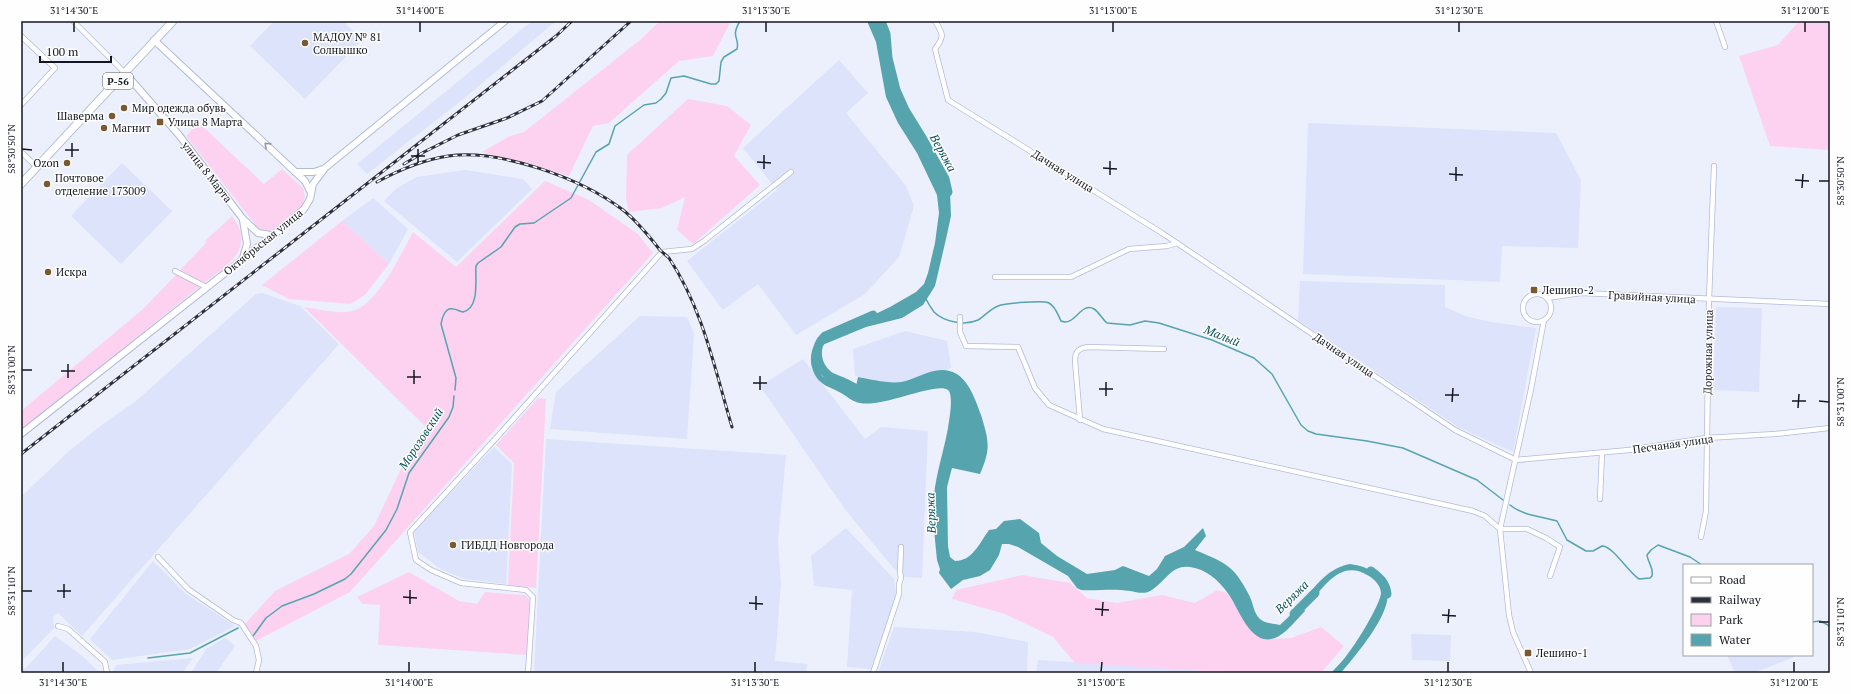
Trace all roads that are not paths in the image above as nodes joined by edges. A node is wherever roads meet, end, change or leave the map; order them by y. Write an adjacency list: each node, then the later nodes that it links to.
1 (73, 21): 9 (street, улица 8 Марта)
2 (173, 21): 7 (main road, Р-56)
3 (505, 21): 14 (main road, Октябрьская улица)
4 (935, 21): 21 (street, Дачная улица)
5 (1716, 21): 8 (street)
6 (21, 36): 10 (street)
7 (154, 40): 9 (main road, Р-56); 15 (main road, one-way to 7)
8 (1725, 47)
9 (125, 73): 13 (main road, Р-56); 19 (main road, улица 8 Марта)
10 (21, 105)
11 (21, 152): 13 (street)
12 (1714, 166): 27 (street, Дорожная улица)
13 (37, 167): 17 (main road, Р-56)
14 (325, 168): 15 (main road); 18 (main road, Октябрьская улица)
15 (295, 172): 18 (main road)
16 (791, 172): 47 (street)
17 (21, 184)
18 (310, 191): 20 (main road, Октябрьская улица)
19 (243, 219): 20 (main road, улица 8 Марта); 22 (main road)
20 (272, 235): 22 (main road, Октябрьская улица)
21 (1176, 243): 24 (street); 37 (street, Дачная улица)
22 (243, 258): 25 (main road, Октябрьская улица)
23 (176, 270): 25 (street)
24 (995, 277)
25 (206, 287): 34 (main road, Октябрьская улица)
26 (1547, 298): 27 (street, Гравийная улица); 30 (street); 30 (street)
27 (1709, 300): 28 (street, Гравийная улица); 35 (street, Дорожная улица)
28 (1830, 304)
29 (960, 317): 32 (street)
30 (1544, 320): 37 (street)
31 (1164, 349): 32 (street)
32 (1080, 420): 39 (street)
33 (1830, 428): 35 (street, Песчаная улица)
34 (21, 434)
35 (1706, 438): 36 (street, Песчаная улица); 40 (street, Дорожная улица)
36 (1602, 453): 37 (street, Песчаная улица); 38 (street)
37 (1516, 460): 39 (street)
38 (1600, 499)
39 (1500, 529): 43 (street); 49 (street)
40 (1702, 537)
41 (902, 547): 48 (street)
42 (158, 557): 46 (street)
43 (1550, 576)
44 (58, 626): 45 (street)
45 (107, 673)
46 (256, 673)
47 (528, 673)
48 (873, 673)
49 (1531, 673)

